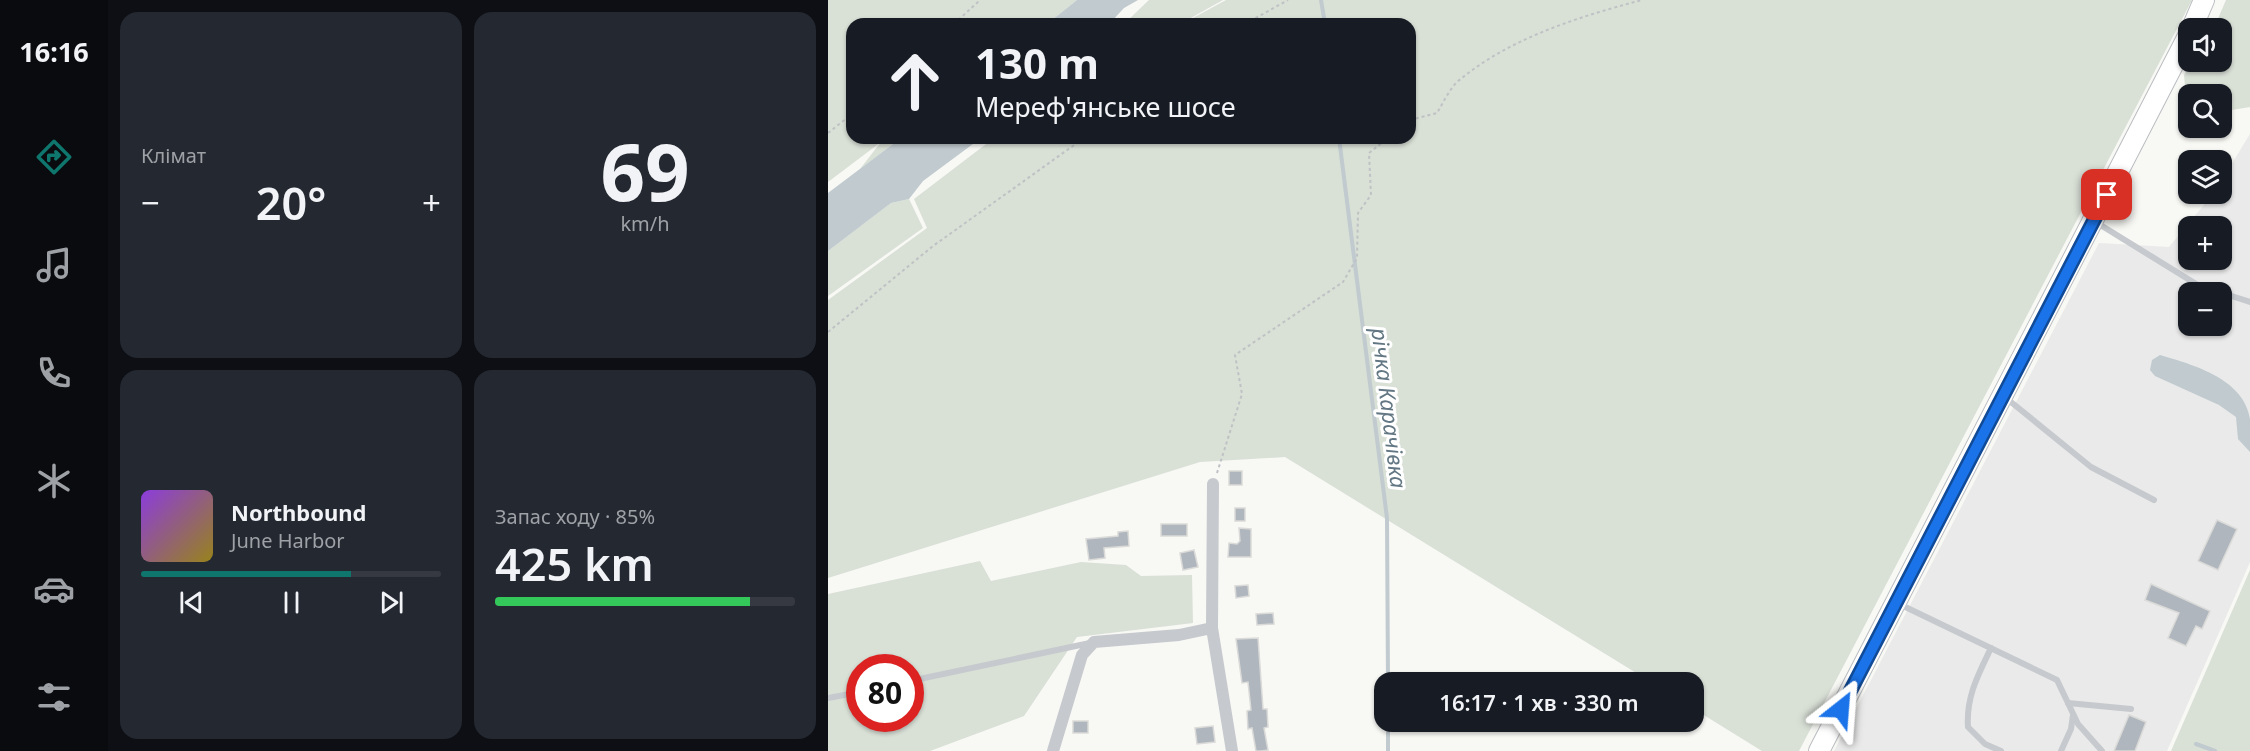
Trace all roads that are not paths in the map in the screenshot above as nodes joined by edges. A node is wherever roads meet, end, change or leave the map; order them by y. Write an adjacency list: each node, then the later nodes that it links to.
1 (2204, 0): 2 (highway)
2 (2196, 18)
3 (2178, 55): 4 (highway)
4 (2093, 221): 5 (lane); 8 (highway)
5 (2193, 282)
6 (2232, 297): 7 (lane)
7 (2250, 302)
8 (2004, 395): 10 (lane); 11 (highway)
9 (1213, 484): 12 (street)
10 (2154, 500)
11 (1897, 603): 14 (lane); 23 (highway)
12 (1212, 628): 13 (street); 22 (street)
13 (1094, 642): 15 (lane); 21 (street)
14 (1991, 648): 18 (lane); 24 (lane)
15 (924, 678)
16 (846, 695): 17 (lane)
17 (828, 698)
18 (2068, 703): 19 (lane); 20 (lane)
19 (2131, 709)
20 (2073, 714): 25 (lane); 26 (lane)
21 (1053, 751)
22 (1232, 751)
23 (1819, 751)
24 (2001, 751)
25 (2061, 751)
26 (2102, 751)

